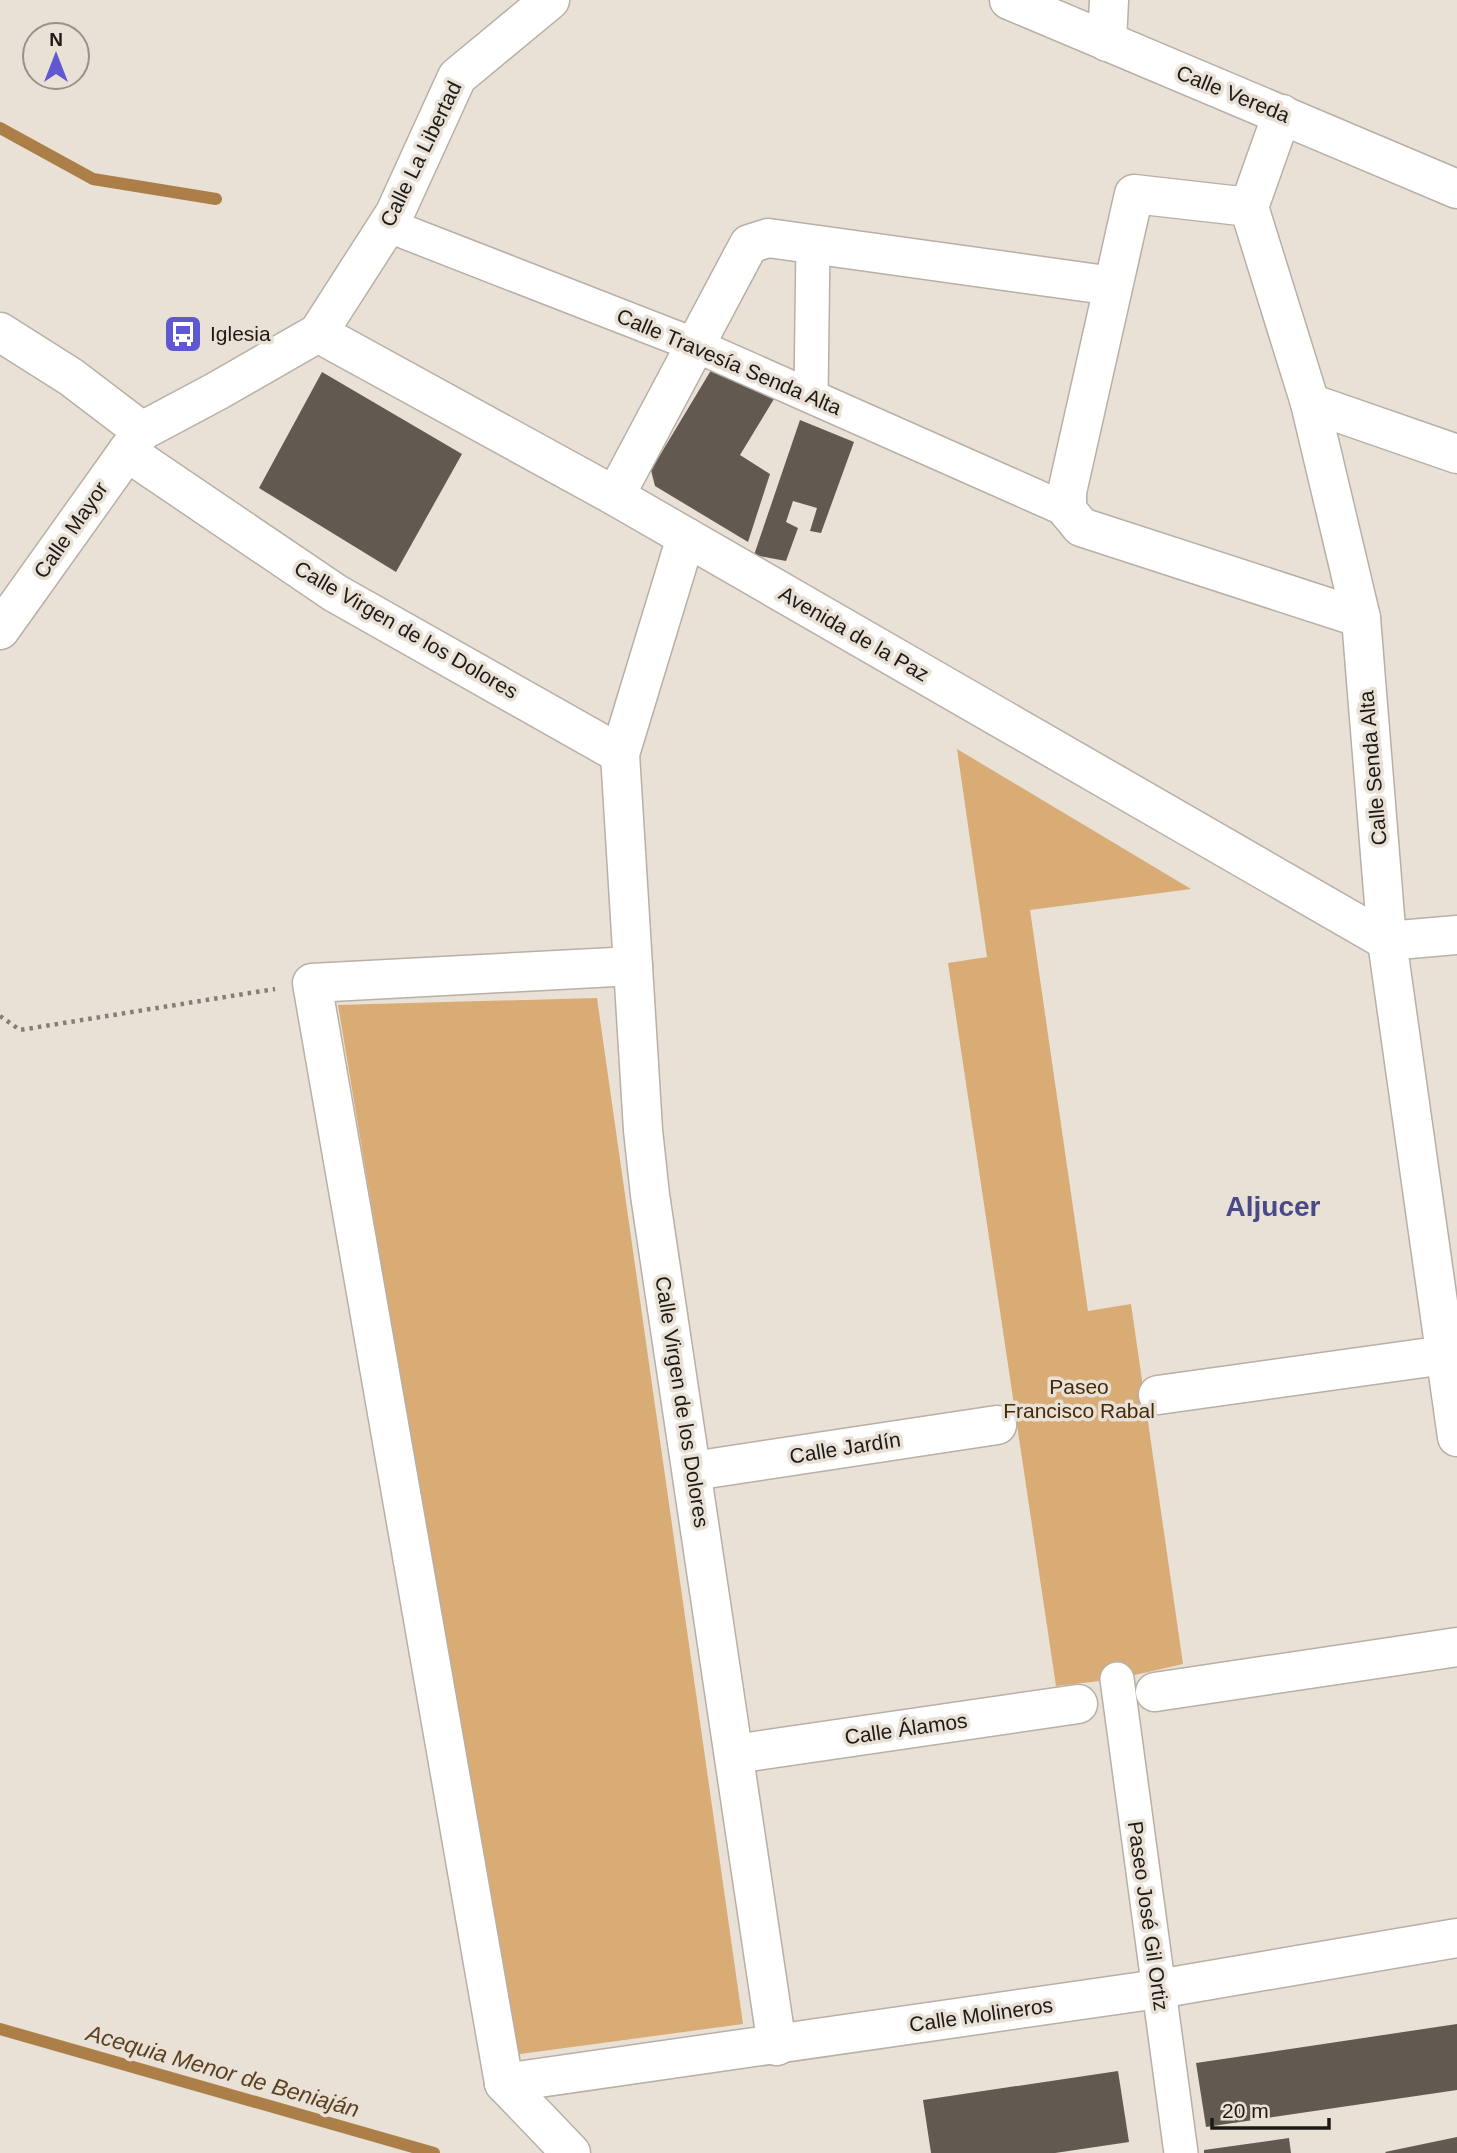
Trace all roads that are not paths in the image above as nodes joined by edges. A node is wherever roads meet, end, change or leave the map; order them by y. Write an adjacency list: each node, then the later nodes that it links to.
1 (550, 0): 8 (street, Calle La Libertad)
2 (1009, 0): 4 (street, Calle Vereda)
3 (1110, 0): 4 (street)
4 (1107, 42): 5 (street, Calle Vereda)
5 (1282, 114): 6 (street, Calle Vereda); 7 (street)
6 (1457, 189)
7 (1250, 206): 10 (street); 15 (street, Calle Senda Alta)
8 (387, 225): 12 (street, Calle La Libertad); 13 (street, Calle Travesía Senda Alta)
9 (813, 244): 10 (street); 13 (street); 14 (street)
10 (1113, 286): 19 (street)
11 (0, 332): 16 (street, Calle Virgen de los Dolores)
12 (318, 333): 16 (street); 18 (street, Avenida de la Paz)
13 (695, 345): 14 (street, Calle Travesía Senda Alta); 18 (street)
14 (811, 396): 19 (street, Calle Travesía Senda Alta)
15 (1310, 403): 17 (street); 21 (street, Calle Senda Alta)
16 (134, 441): 22 (street, Calle Mayor); 23 (street, Calle Virgen de los Dolores)
17 (1457, 454)
18 (615, 496): 20 (street, Avenida de la Paz)
19 (1067, 510): 21 (street)
20 (686, 537): 23 (street, Calle Virgen de los Dolores); 25 (street, Avenida de la Paz)
21 (1361, 618): 25 (street, Calle Senda Alta)
22 (0, 630)
23 (620, 754): 26 (street, Calle Virgen de los Dolores)
24 (1457, 935): 25 (street)
25 (1387, 941): 27 (street, Calle Senda Alta)
26 (633, 966): 31 (street, Calle Virgen de los Dolores); 40 (street)
27 (1445, 1355): 28 (street); 29 (street, Calle Senda Alta)
28 (1158, 1395)
29 (1456, 1419)
30 (997, 1425): 31 (street, Calle Jardín)
31 (693, 1471): 36 (street, Calle Virgen de los Dolores)
32 (1457, 1647): 34 (street)
33 (1117, 1679): 38 (street, Paseo José Gil Ortiz)
34 (1155, 1692)
35 (1078, 1704): 36 (street, Calle Álamos)
36 (734, 1754): 39 (street, Calle Virgen de los Dolores)
37 (1457, 1938): 38 (street, Calle Molineros)
38 (1158, 1989): 39 (street, Calle Molineros); 42 (street, Paseo José Gil Ortiz)
39 (777, 2046): 40 (street, Calle Molineros)
40 (504, 2083): 41 (street)
41 (571, 2153)
42 (1181, 2153)

